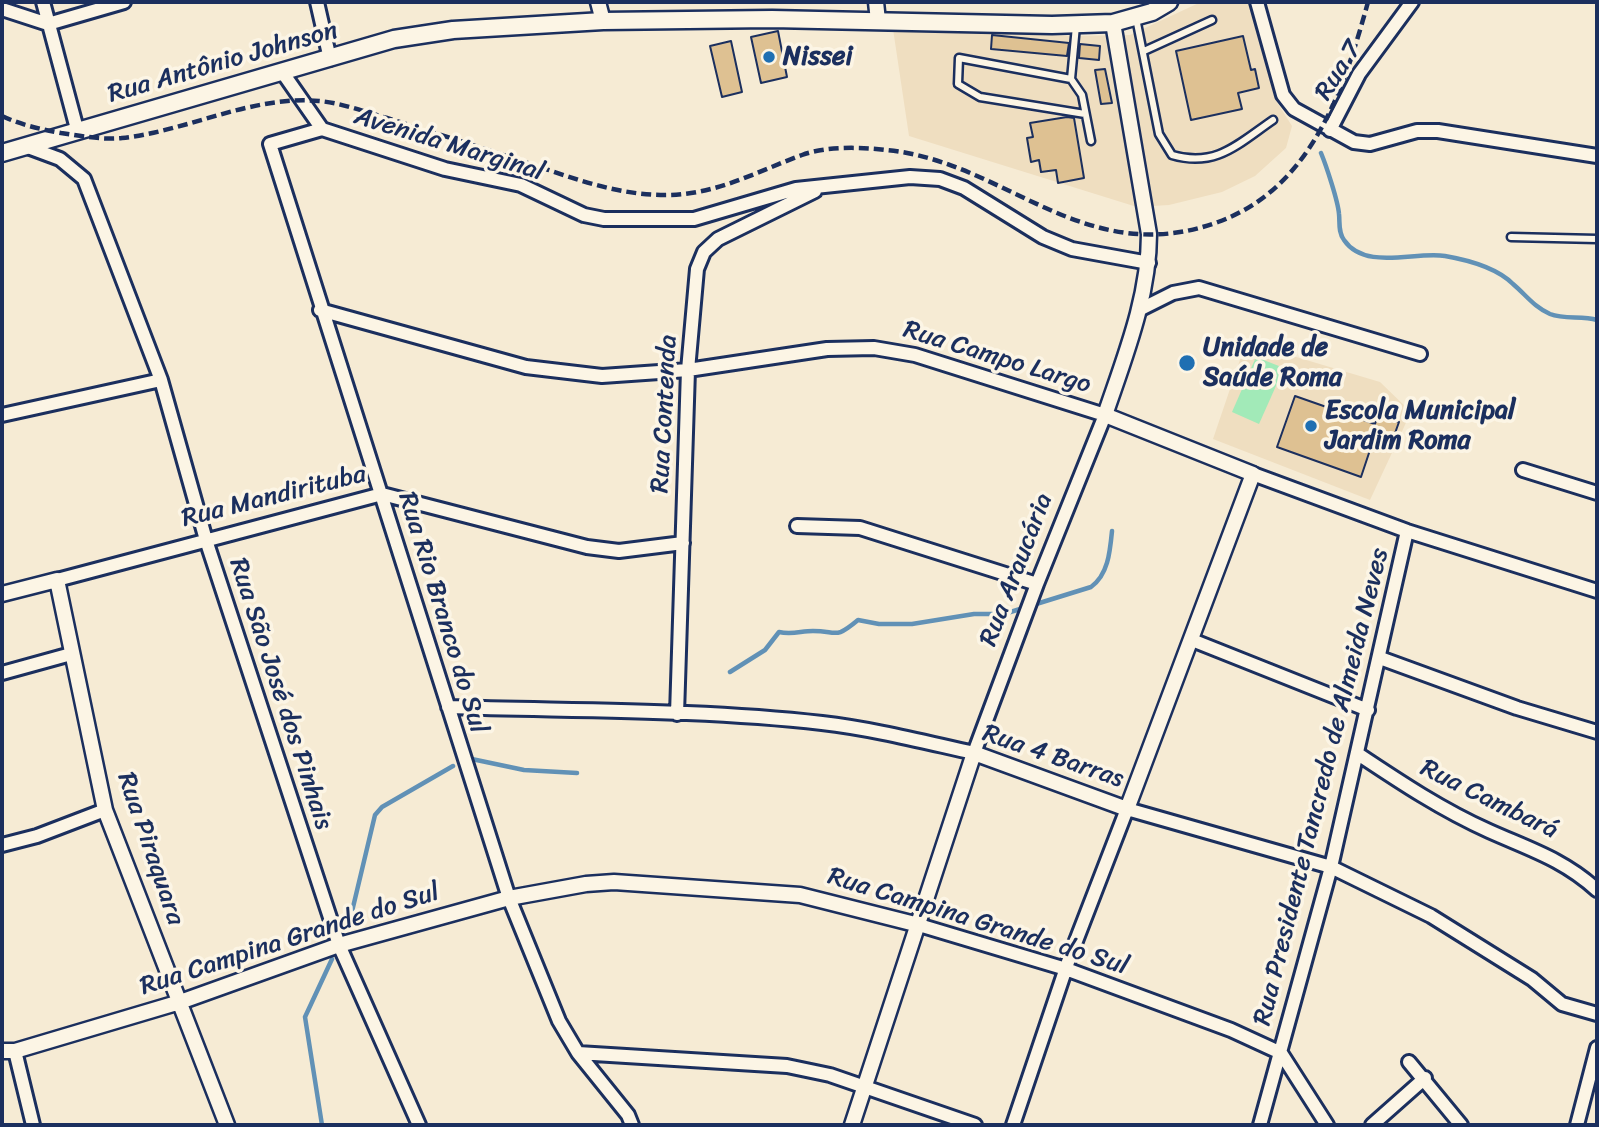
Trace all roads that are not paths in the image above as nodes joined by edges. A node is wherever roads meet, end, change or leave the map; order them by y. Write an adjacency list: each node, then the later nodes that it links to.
1 (44, 2): 16 (street)
2 (124, 2): 16 (street)
3 (317, 2): 19 (street)
4 (598, 2): 13 (street)
5 (876, 2): 14 (street)
6 (1169, 2): 9 (main road, Rua Antônio Johnson)
7 (1257, 2): 26 (street)
8 (1412, 2): 26 (street, Rua 7)
9 (1151, 7): 11 (main road, Rua Antônio Johnson)
10 (2, 9): 16 (street)
11 (1136, 16): 15 (main road, Rua Antônio Johnson); 18 (lane)
12 (1212, 20): 18 (lane)
13 (603, 21): 14 (main road, Rua Antônio Johnson); 19 (main road, Rua Antônio Johnson)
14 (878, 21): 17 (main road, Rua Antônio Johnson)
15 (1113, 23): 17 (main road, Rua Antônio Johnson); 34 (street, Rua Araucária)
16 (48, 24): 25 (street)
17 (1077, 24): 21 (lane)
18 (1143, 51): 23 (lane)
19 (330, 59): 20 (main road, Rua Antônio Johnson)
20 (283, 73): 24 (street, Avenida Marginal); 25 (main road, Rua Antônio Johnson)
21 (1071, 79): 22 (lane); 22 (lane)
22 (1085, 114): 27 (lane)
23 (1273, 120)
24 (322, 129): 31 (street, Avenida Marginal); 35 (street, Rua Rio Branco do Sul)
25 (77, 130): 28 (main road, Rua Antônio Johnson)
26 (1330, 130): 30 (street)
27 (1091, 141)
28 (22, 145): 29 (main road, Rua Antônio Johnson); 39 (street, Rua São José dos Pinhais)
29 (2, 153)
30 (1597, 156)
31 (821, 188): 34 (street, Avenida Marginal); 38 (street, Rua Contenda)
32 (1511, 237): 33 (lane)
33 (1597, 239)
34 (1149, 263): 36 (street, Rua Araucária)
35 (320, 310): 38 (street, Rua Campo Largo); 45 (street, Rua Rio Branco do Sul)
36 (1139, 310): 37 (street); 41 (street, Rua Araucária)
37 (1420, 354)
38 (688, 370): 41 (street, Rua Campo Largo); 49 (street, Rua Contenda)
39 (161, 380): 40 (street); 48 (street, Rua São José dos Pinhais)
40 (2, 415)
41 (1105, 415): 43 (street, Rua Campo Largo); 51 (street, Rua Araucária)
42 (1523, 470): 44 (street)
43 (1253, 474): 47 (street, Rua Campo Largo); 54 (street)
44 (1597, 493)
45 (382, 494): 48 (street, Rua Mandirituba); 49 (street, Rua Mandirituba); 58 (street, Rua Rio Branco do Sul)
46 (797, 526): 51 (street)
47 (1407, 531): 52 (street, Rua Campo Largo); 56 (street, Rua Presidente Tancredo de Almeida Neves)
48 (206, 540): 50 (street, Rua Mandirituba); 71 (street, Rua São José dos Pinhais)
49 (683, 543): 60 (street, Rua Contenda)
50 (57, 580): 53 (street, Rua Mandirituba); 55 (street, Rua Piraquara)
51 (1037, 584): 62 (street, Rua Araucária)
52 (1597, 591)
53 (2, 594)
54 (1192, 640): 59 (street); 64 (street)
55 (71, 654): 57 (street); 65 (street, Rua Piraquara)
56 (1380, 658): 59 (street, Rua Presidente Tancredo de Almeida Neves); 61 (street)
57 (2, 673)
58 (448, 707): 60 (street, Rua 4 Barras); 69 (street, Rua Rio Branco do Sul)
59 (1368, 710): 63 (street, Rua Presidente Tancredo de Almeida Neves)
60 (677, 714): 62 (street, Rua 4 Barras)
61 (1597, 732)
62 (974, 753): 64 (street, Rua 4 Barras); 70 (street, Rua Araucária)
63 (1359, 754): 67 (street, Rua Presidente Tancredo de Almeida Neves); 68 (street, Rua Cambará)
64 (1127, 809): 67 (street, Rua 4 Barras); 72 (street)
65 (105, 810): 66 (street); 73 (street, Rua Piraquara)
66 (2, 845)
67 (1331, 867): 74 (street, Rua 4 Barras); 78 (street, Rua Presidente Tancredo de Almeida Neves)
68 (1597, 890)
69 (509, 898): 70 (street, Rua Campina Grande do Sul); 71 (street, Rua Campina Grande do Sul); 77 (street, Rua Rio Branco do Sul)
70 (919, 925): 72 (street, Rua Campina Grande do Sul); 81 (street, Rua Araucária)
71 (338, 945): 73 (street, Rua Campina Grande do Sul); 84 (street, Rua São José dos Pinhais)
72 (1066, 969): 78 (street, Rua Campina Grande do Sul); 88 (street)
73 (180, 1002): 76 (street, Rua Campina Grande do Sul); 83 (street, Rua Piraquara)
74 (1597, 1014)
75 (1597, 1048): 93 (street)
76 (8, 1051): 82 (street)
77 (578, 1053): 81 (street); 85 (street, Rua Rio Branco do Sul)
78 (1280, 1053): 89 (street, Rua Presidente Tancredo de Almeida Neves); 90 (street)
79 (1409, 1062): 80 (street)
80 (1425, 1078): 91 (street); 92 (street)
81 (865, 1089): 86 (street, Rua Araucária); 87 (street)
82 (33, 1125)
83 (227, 1125)
84 (419, 1125)
85 (632, 1125)
86 (852, 1125)
87 (975, 1125)
88 (1013, 1125)
89 (1260, 1125)
90 (1327, 1125)
91 (1372, 1125)
92 (1461, 1125)
93 (1577, 1125)

